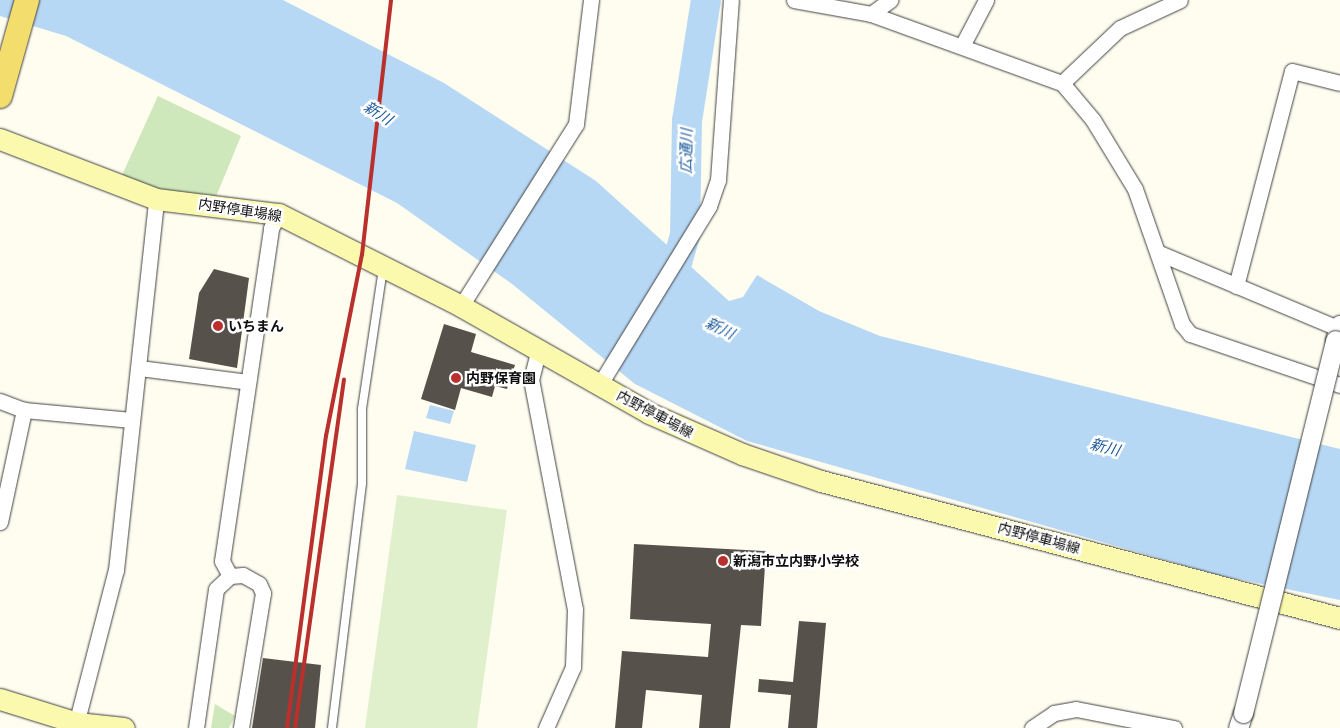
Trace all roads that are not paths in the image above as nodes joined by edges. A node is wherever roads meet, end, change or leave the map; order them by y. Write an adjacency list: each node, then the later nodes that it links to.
1 (27, 0): 12 (main road)
2 (591, 0): 19 (street)
3 (731, 0): 24 (street)
4 (794, 0): 8 (street)
5 (890, 0): 8 (street)
6 (986, 0): 9 (street)
7 (1180, 0): 10 (street)
8 (871, 14): 9 (street)
9 (962, 46): 10 (street)
10 (1062, 83): 16 (street)
11 (1340, 83): 18 (street)
12 (2, 86)
13 (0, 139): 14 (main road, 内野停車場線)
14 (156, 199): 15 (main road, 内野停車場線); 22 (street)
15 (278, 214): 17 (main road, 内野停車場線); 23 (street)
16 (1159, 252): 18 (street); 25 (street)
17 (383, 266): 19 (main road, 内野停車場線); 39 (lane)
18 (1236, 286): 20 (street)
19 (461, 306): 21 (main road, 内野停車場線)
20 (1338, 331): 33 (street, bridge)
21 (539, 348): 24 (main road, 内野停車場線); 40 (street)
22 (139, 368): 23 (street); 28 (street)
23 (248, 382): 30 (street)
24 (600, 384): 31 (main road, 内野停車場線)
25 (1340, 385)
26 (0, 402): 27 (street)
27 (24, 410): 28 (street); 29 (street)
28 (132, 420): 34 (street)
29 (0, 522)
30 (230, 576): 37 (street); 38 (street)
31 (1340, 618)
32 (0, 699): 34 (main road)
33 (1241, 720)
34 (76, 725): 36 (main road)
35 (1152, 725): 41 (street); 42 (street)
36 (124, 728)
37 (196, 728)
38 (241, 728)
39 (332, 728)
40 (546, 728)
41 (1032, 728)
42 (1174, 728)

